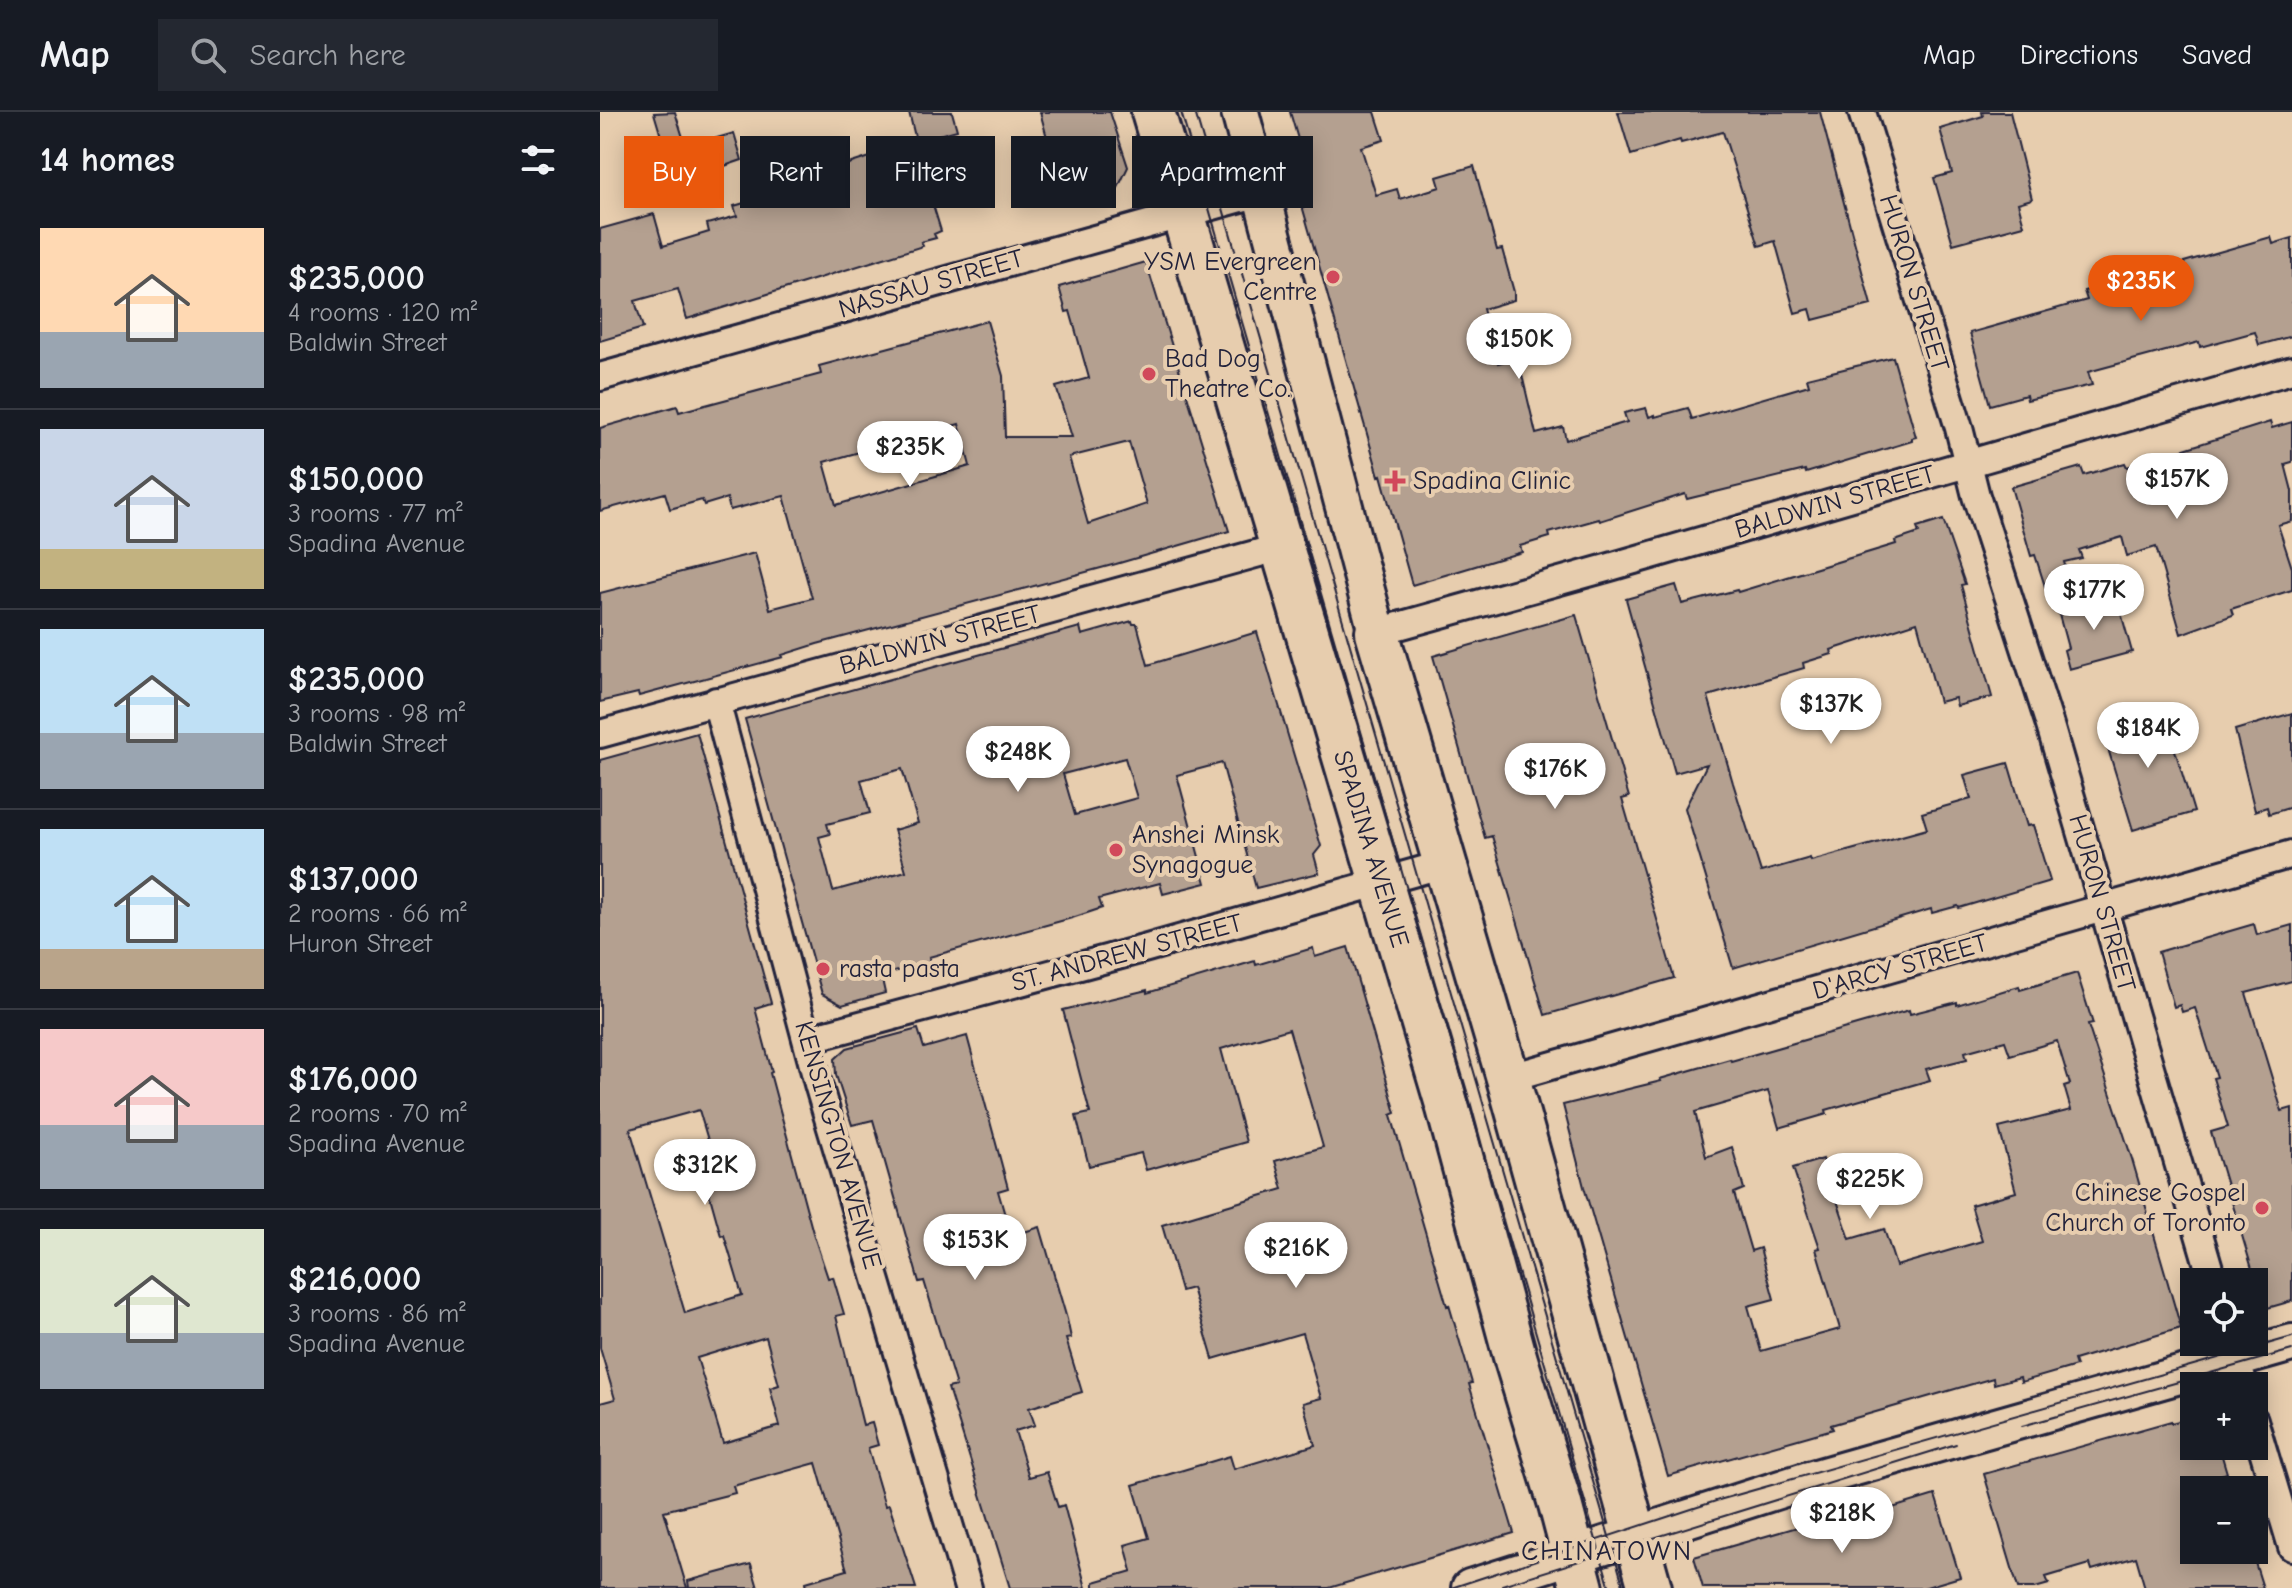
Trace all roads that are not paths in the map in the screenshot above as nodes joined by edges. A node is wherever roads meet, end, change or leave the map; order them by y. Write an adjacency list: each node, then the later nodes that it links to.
1 (1153, 112): 7 (main road, SPADINA AVENUE)
2 (1240, 112): 4 (main road)
3 (1862, 112): 10 (street, HURON STREET)
4 (1247, 136)
5 (1207, 208): 7 (street, NASSAU STREET)
6 (1267, 208): 12 (main road)
7 (1183, 215): 9 (street, NASSAU STREET); 11 (main road, SPADINA AVENUE)
8 (2292, 370): 10 (street, BALDWIN STREET)
9 (600, 377)
10 (1967, 464): 12 (street, BALDWIN STREET); 18 (street, HURON STREET)
11 (1281, 547): 13 (street, BALDWIN STREET); 17 (main road, SPADINA AVENUE)
12 (1377, 632): 16 (main road)
13 (716, 701): 14 (street, BALDWIN STREET); 19 (street, KENSINGTON AVENUE)
14 (600, 734)
15 (2292, 854): 18 (street, D'ARCY STREET)
16 (1444, 864): 17 (street, ST. ANDREW STREET); 20 (main road)
17 (1380, 882): 19 (street, ST. ANDREW STREET); 27 (main road, SPADINA AVENUE)
18 (2104, 909): 20 (street, D'ARCY STREET); 21 (street, HURON STREET)
19 (808, 1039): 28 (street, KENSINGTON AVENUE)
20 (1508, 1078): 25 (main road)
21 (2209, 1268)
22 (2292, 1343): 23 (main road)
23 (2237, 1362): 25 (main road)
24 (2266, 1460): 26 (street)
25 (1636, 1534): 27 (main road); 30 (main road)
26 (2292, 1547)
27 (1578, 1572): 29 (main road)
28 (968, 1588)
29 (1470, 1588)
30 (1650, 1588)

